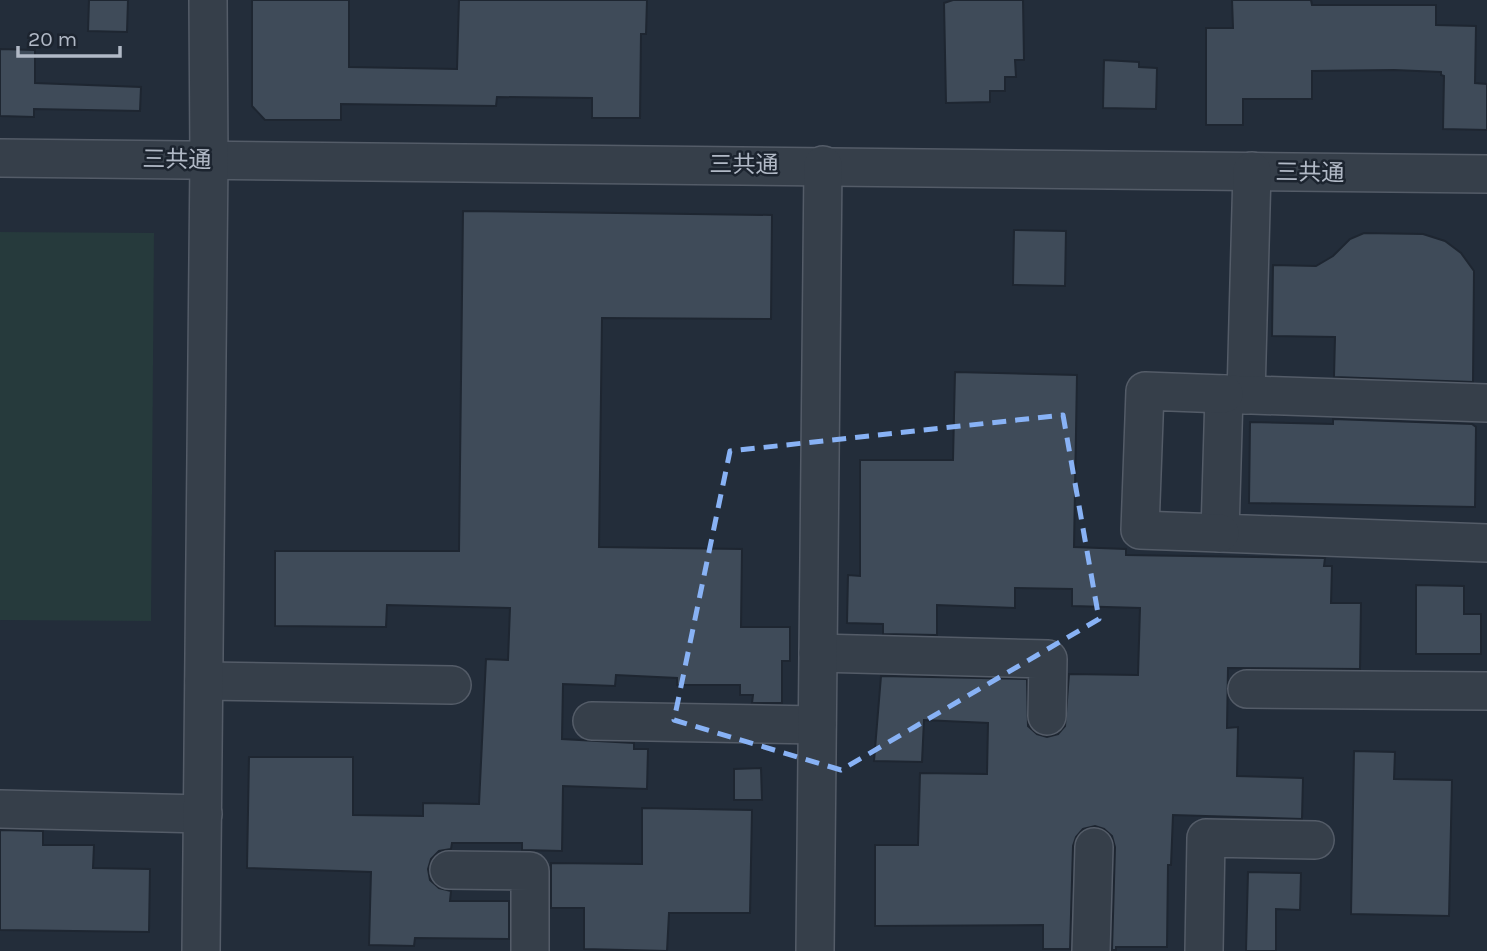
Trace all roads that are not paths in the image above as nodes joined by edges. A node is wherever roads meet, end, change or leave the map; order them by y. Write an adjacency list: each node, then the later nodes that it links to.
1 (208, 0): 3 (street)
2 (0, 158): 3 (street, 三共通)
3 (209, 159): 4 (street, 三共通); 12 (street)
4 (823, 165): 5 (street, 三共通); 11 (street)
5 (1252, 171): 6 (street, 三共通); 7 (street)
6 (1487, 174)
7 (1235, 394): 8 (street); 9 (street); 9 (street)
8 (1487, 403)
9 (1220, 533): 10 (street)
10 (1487, 542)
11 (818, 653): 16 (street); 18 (street)
12 (204, 681): 13 (street); 20 (street)
13 (452, 685)
14 (1247, 689): 15 (street)
15 (1487, 691)
16 (1047, 716)
17 (592, 722): 18 (street)
18 (817, 725): 26 (street)
19 (0, 809): 20 (street)
20 (203, 814): 24 (street)
21 (1315, 840): 28 (street)
22 (1094, 847): 27 (street)
23 (449, 870): 25 (street)
24 (201, 951)
25 (530, 951)
26 (815, 951)
27 (1091, 951)
28 (1204, 951)

